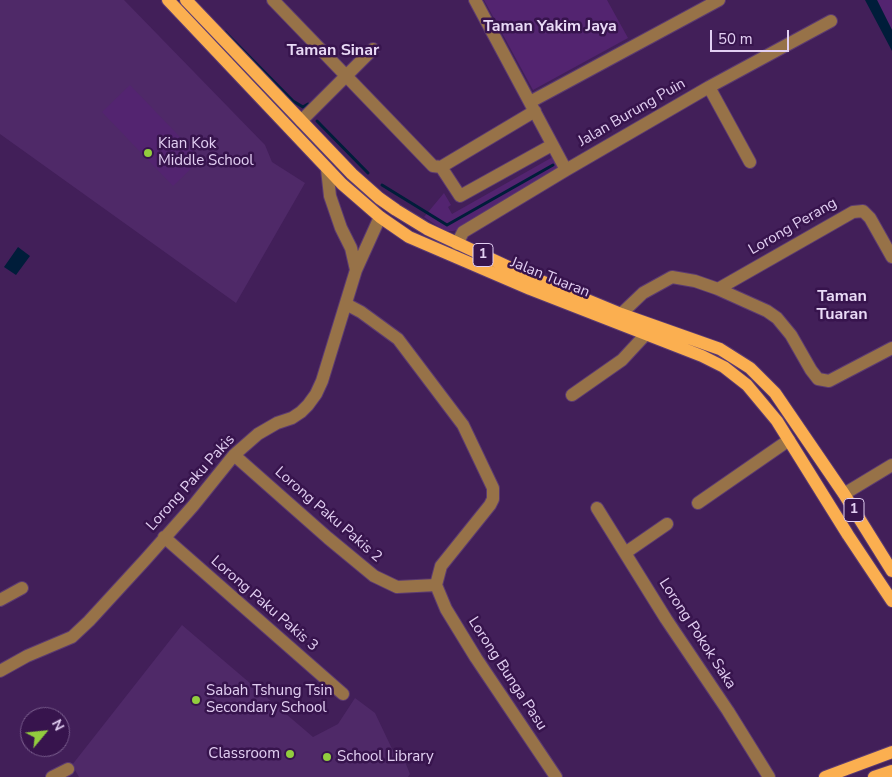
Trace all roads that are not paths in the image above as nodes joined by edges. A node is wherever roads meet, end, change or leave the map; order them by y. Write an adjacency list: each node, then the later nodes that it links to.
1 (168, 0): 16 (main road, Jalan Tuaran / 1)
2 (186, 0): 11 (main road, Jalan Tuaran / 1)
3 (273, 0): 8 (street)
4 (476, 0): 10 (street)
5 (719, 0): 10 (street)
6 (832, 21): 9 (street, Jalan Burung Puin)
7 (373, 49): 8 (street)
8 (347, 75): 11 (street); 15 (street)
9 (709, 87): 14 (street); 17 (street, Jalan Burung Puin)
10 (532, 107): 13 (street); 15 (street)
11 (301, 120): 12 (main road, Jalan Tuaran / 1)
12 (324, 144): 18 (main road); 21 (main road, Jalan Tuaran / 1)
13 (552, 145): 15 (street); 17 (street)
14 (750, 162)
15 (441, 166)
16 (327, 169): 18 (main road, Jalan Tuaran / 1); 19 (street, Lorong Paku Pakis)
17 (566, 170): 21 (street, Jalan Burung Puin)
18 (380, 217): 20 (street, Lorong Paku Pakis); 27 (main road, Jalan Tuaran / 1)
19 (341, 228): 20 (street); 23 (street, Lorong Paku Pakis)
20 (372, 235): 23 (street, Lorong Paku Pakis)
21 (457, 244): 26 (main road, Jalan Tuaran / 1)
22 (892, 257): 24 (street, Lorong Perang)
23 (356, 270): 25 (street, Lorong Paku Pakis)
24 (718, 289): 26 (street); 28 (street)
25 (346, 304): 31 (street, Lorong Paku Pakis); 40 (street)
26 (621, 314): 33 (main road, Jalan Tuaran / 1)
27 (646, 333): 29 (street); 30 (main road, Jalan Tuaran / 1)
28 (892, 348)
29 (572, 395)
30 (789, 440): 34 (street); 43 (main road, Jalan Tuaran / 1)
31 (234, 455): 37 (street, Lorong Paku Pakis); 40 (street, Lorong Paku Pakis 2)
32 (892, 465): 33 (street)
33 (844, 494): 39 (main road, Jalan Tuaran / 1)
34 (698, 502)
35 (597, 508): 38 (street, Lorong Pokok Saka)
36 (667, 524): 38 (street)
37 (164, 537): 44 (street, Lorong Paku Pakis); 45 (street, Lorong Paku Pakis 3)
38 (625, 552): 51 (street, Lorong Pokok Saka)
39 (892, 571)
40 (436, 585): 50 (street, Lorong Bunga Pasu)
41 (22, 588): 42 (street)
42 (0, 600)
43 (892, 601)
44 (0, 671)
45 (343, 694)
46 (892, 752): 52 (main road)
47 (68, 769): 49 (street)
48 (892, 771): 53 (main road)
49 (52, 777)
50 (556, 777)
51 (769, 777)
52 (825, 777)
53 (874, 777)

